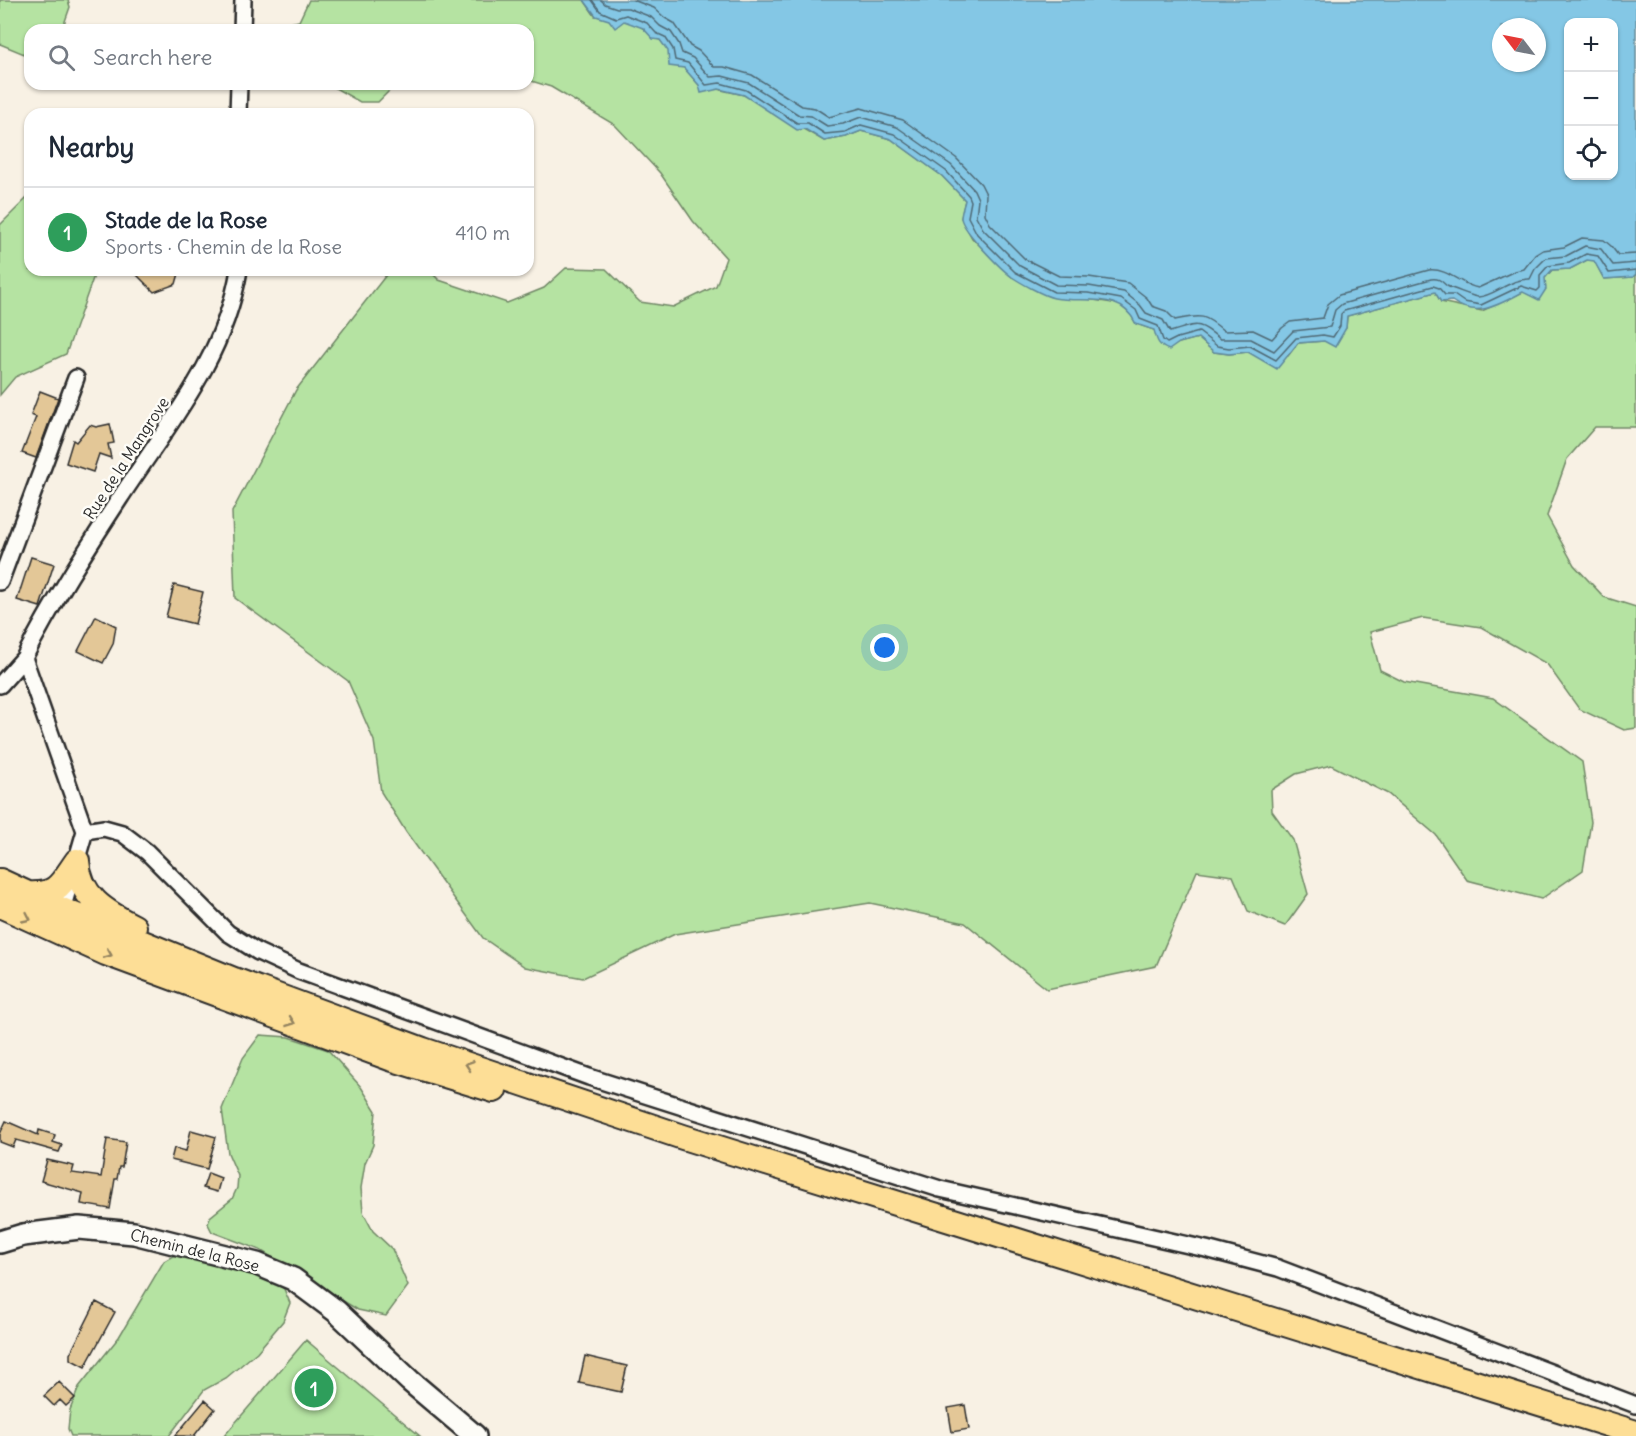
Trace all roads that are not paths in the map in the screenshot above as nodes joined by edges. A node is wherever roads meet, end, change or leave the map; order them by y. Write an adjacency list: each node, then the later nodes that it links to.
1 (243, 0): 2 (street)
2 (242, 24)
3 (239, 90): 4 (street)
4 (238, 108)
5 (236, 276): 8 (street, Rue de la Mangrove)
6 (76, 378): 7 (street)
7 (0, 582)
8 (24, 658): 9 (street, Rue de la Mangrove); 10 (street)
9 (0, 685)
10 (85, 831): 11 (street); 18 (street)
11 (77, 861): 13 (main road); 15 (street); 16 (main road)
12 (0, 881): 13 (main road)
13 (26, 894): 15 (main road)
14 (0, 905): 15 (main road, one-way to 15)
15 (61, 912): 16 (main road); 21 (main road, one-way to 21)
16 (234, 980): 19 (main road, one-way to 16)
17 (0, 1242): 20 (main road, Chemin de la Rose)
18 (1636, 1405)
19 (1636, 1433)
20 (475, 1436)
21 (1598, 1436)

